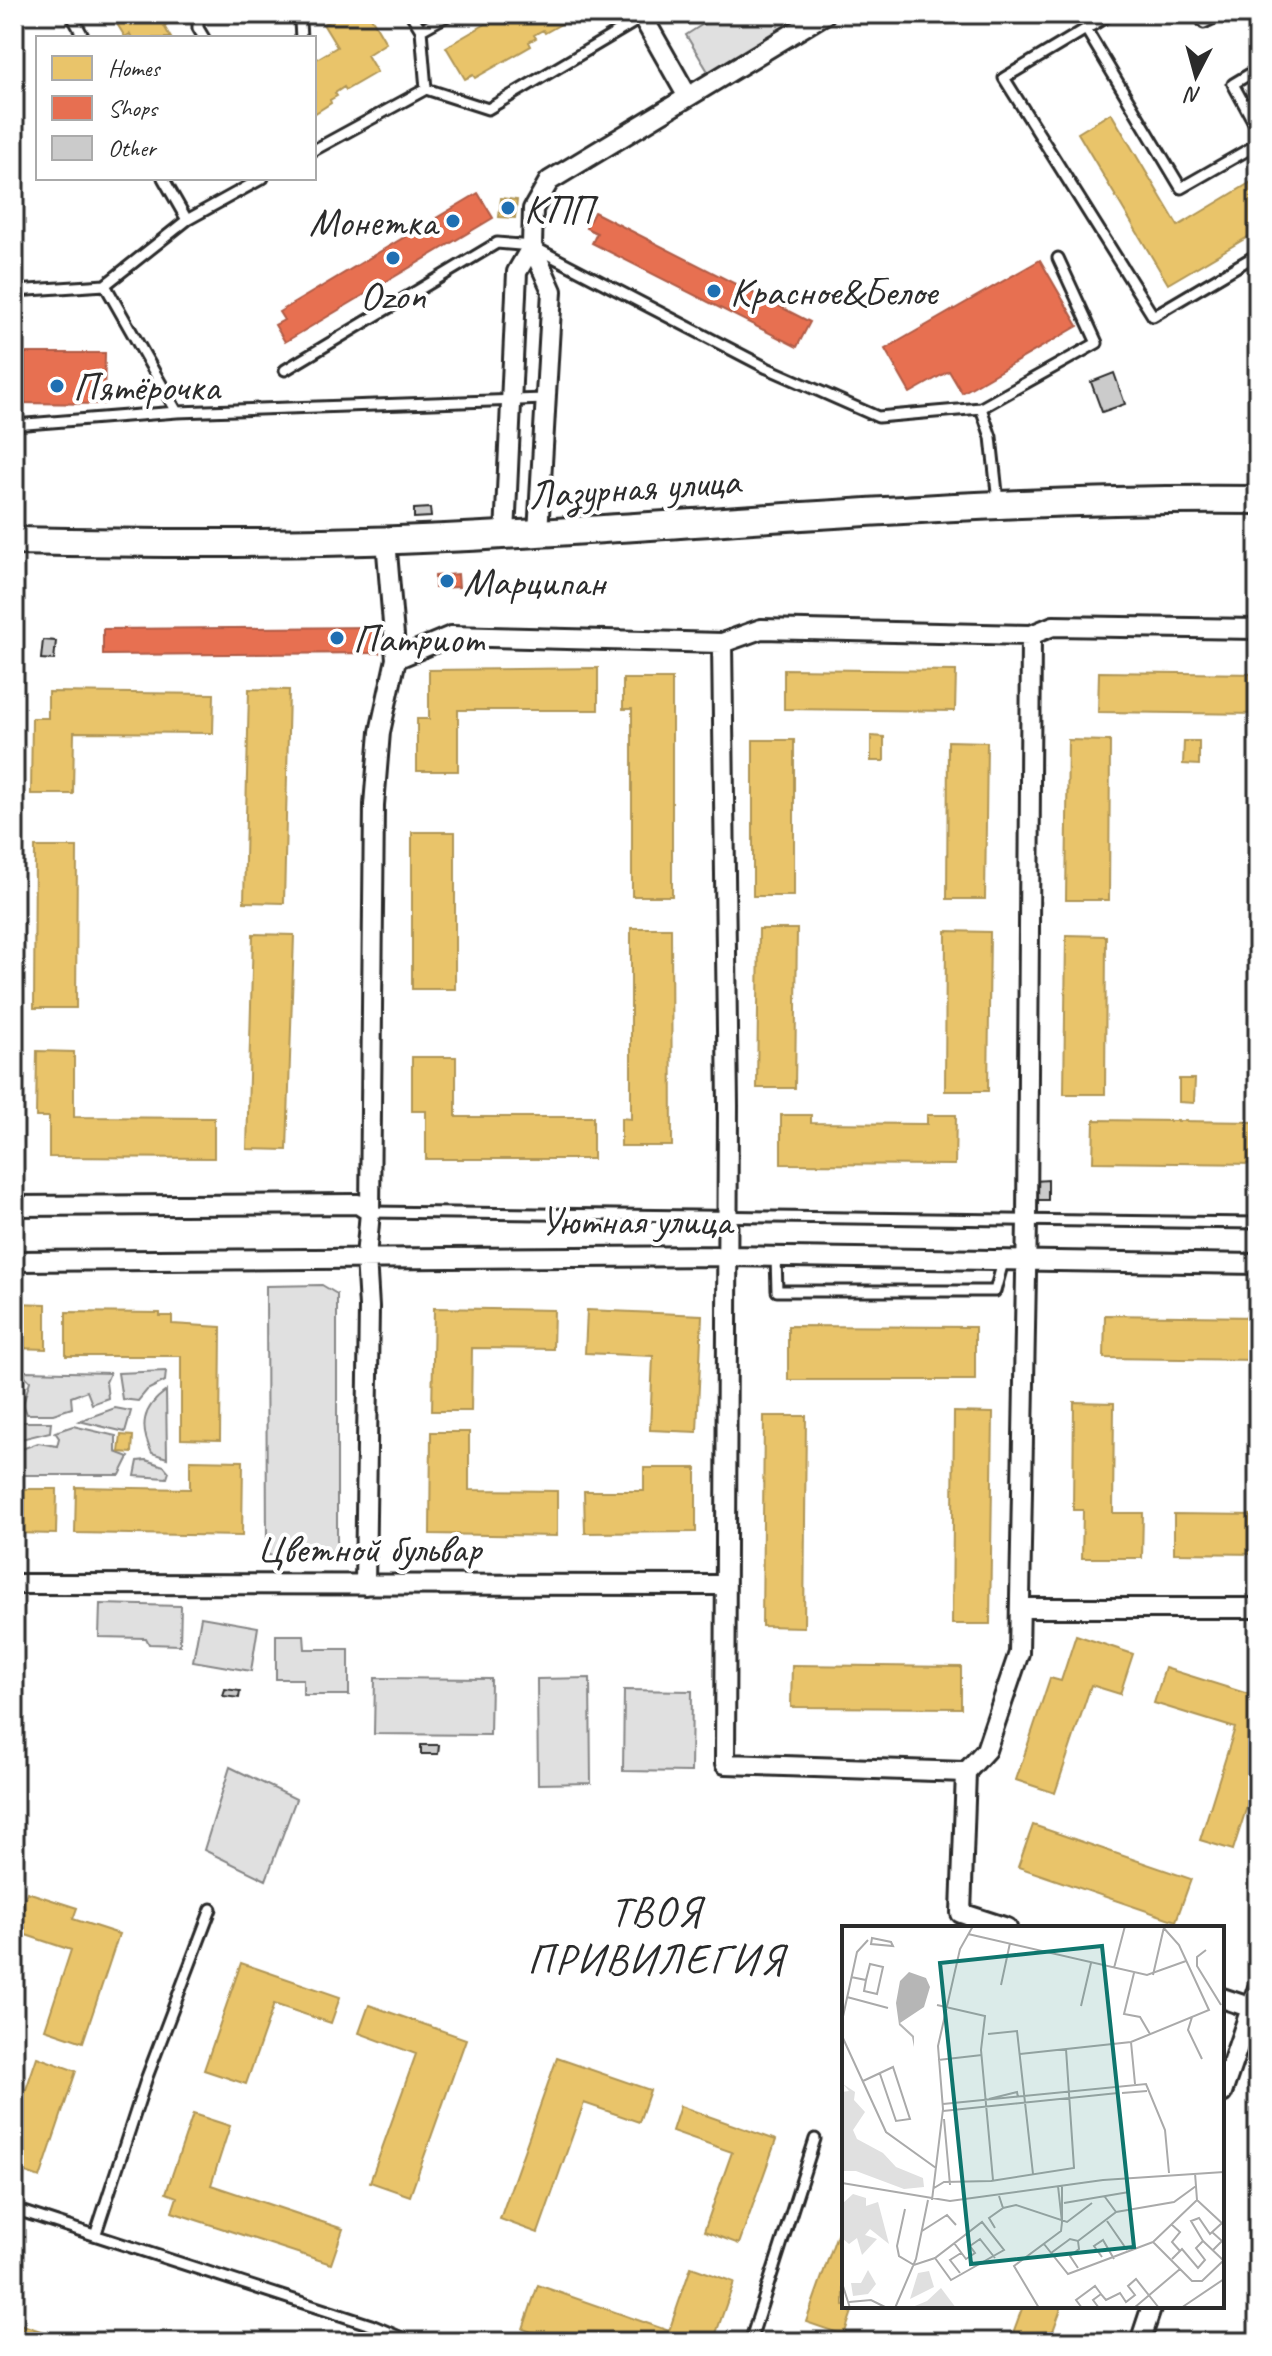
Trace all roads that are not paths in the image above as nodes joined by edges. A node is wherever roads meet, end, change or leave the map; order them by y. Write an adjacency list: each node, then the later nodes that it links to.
1 (71, 14): 13 (lane)
2 (198, 14): 14 (lane)
3 (295, 14): 15 (lane)
4 (411, 14): 12 (lane)
5 (450, 14): 12 (lane)
6 (825, 14): 18 (street)
7 (1111, 14): 11 (lane)
8 (1198, 14): 9 (lane)
9 (1222, 14)
10 (642, 16): 17 (lane); 18 (street)
11 (1086, 29): 20 (lane); 26 (lane)
12 (421, 30): 17 (lane)
13 (83, 36)
14 (203, 36)
15 (300, 36)
16 (1258, 69): 19 (lane)
17 (426, 89): 21 (lane)
18 (688, 97): 25 (street)
19 (1258, 130)
20 (1258, 144)
21 (316, 149)
22 (164, 180): 24 (lane)
23 (259, 180): 24 (lane)
24 (187, 220): 28 (lane)
25 (532, 246): 30 (lane); 31 (street); 32 (street); 33 (lane)
26 (1258, 254)
27 (1058, 258): 33 (lane)
28 (105, 285): 29 (lane); 34 (lane)
29 (14, 291)
30 (285, 370)
31 (509, 399): 32 (lane); 34 (lane); 39 (street)
32 (545, 399): 38 (street)
33 (981, 408): 37 (lane)
34 (177, 412): 35 (lane)
35 (14, 425)
36 (1258, 500): 37 (street, Лазурная улица)
37 (998, 505): 38 (street, Лазурная улица)
38 (538, 533): 39 (street, Лазурная улица)
39 (505, 535): 40 (street, Лазурная улица)
40 (386, 540): 41 (street, Лазурная улица); 45 (street)
41 (14, 541)
42 (1258, 629): 43 (street)
43 (1031, 635): 44 (street); 49 (street)
44 (722, 643): 45 (street); 48 (street)
45 (396, 659): 47 (street)
46 (14, 1206): 47 (street)
47 (370, 1212): 48 (lane); 52 (street)
48 (727, 1216): 49 (lane); 51 (street)
49 (1027, 1220): 50 (lane); 56 (street)
50 (1258, 1223)
51 (728, 1256): 52 (street, Уютная улица); 53 (street, Уютная улица); 60 (street)
52 (366, 1257): 54 (street, Уютная улица); 59 (street)
53 (776, 1257): 55 (street, Уютная улица); 55 (lane)
54 (14, 1261)
55 (1003, 1262): 56 (street, Уютная улица)
56 (1024, 1262): 57 (street, Уютная улица); 61 (street)
57 (1258, 1264)
58 (14, 1584): 59 (street, Цветной бульвар)
59 (365, 1585): 60 (street, Цветной бульвар)
60 (724, 1585): 63 (street)
61 (1021, 1608): 62 (street); 63 (street)
62 (1258, 1608)
63 (966, 1772): 65 (street)
64 (211, 1909): 72 (lane)
65 (1001, 1926)
66 (1258, 1988): 68 (street)
67 (1224, 1999): 68 (street)
68 (1255, 2009): 69 (street)
69 (1224, 2088)
70 (815, 2139): 75 (lane)
71 (14, 2209): 72 (lane)
72 (96, 2233): 74 (lane)
73 (1151, 2308): 76 (street)
74 (411, 2342)
75 (750, 2342)
76 (1140, 2342)

